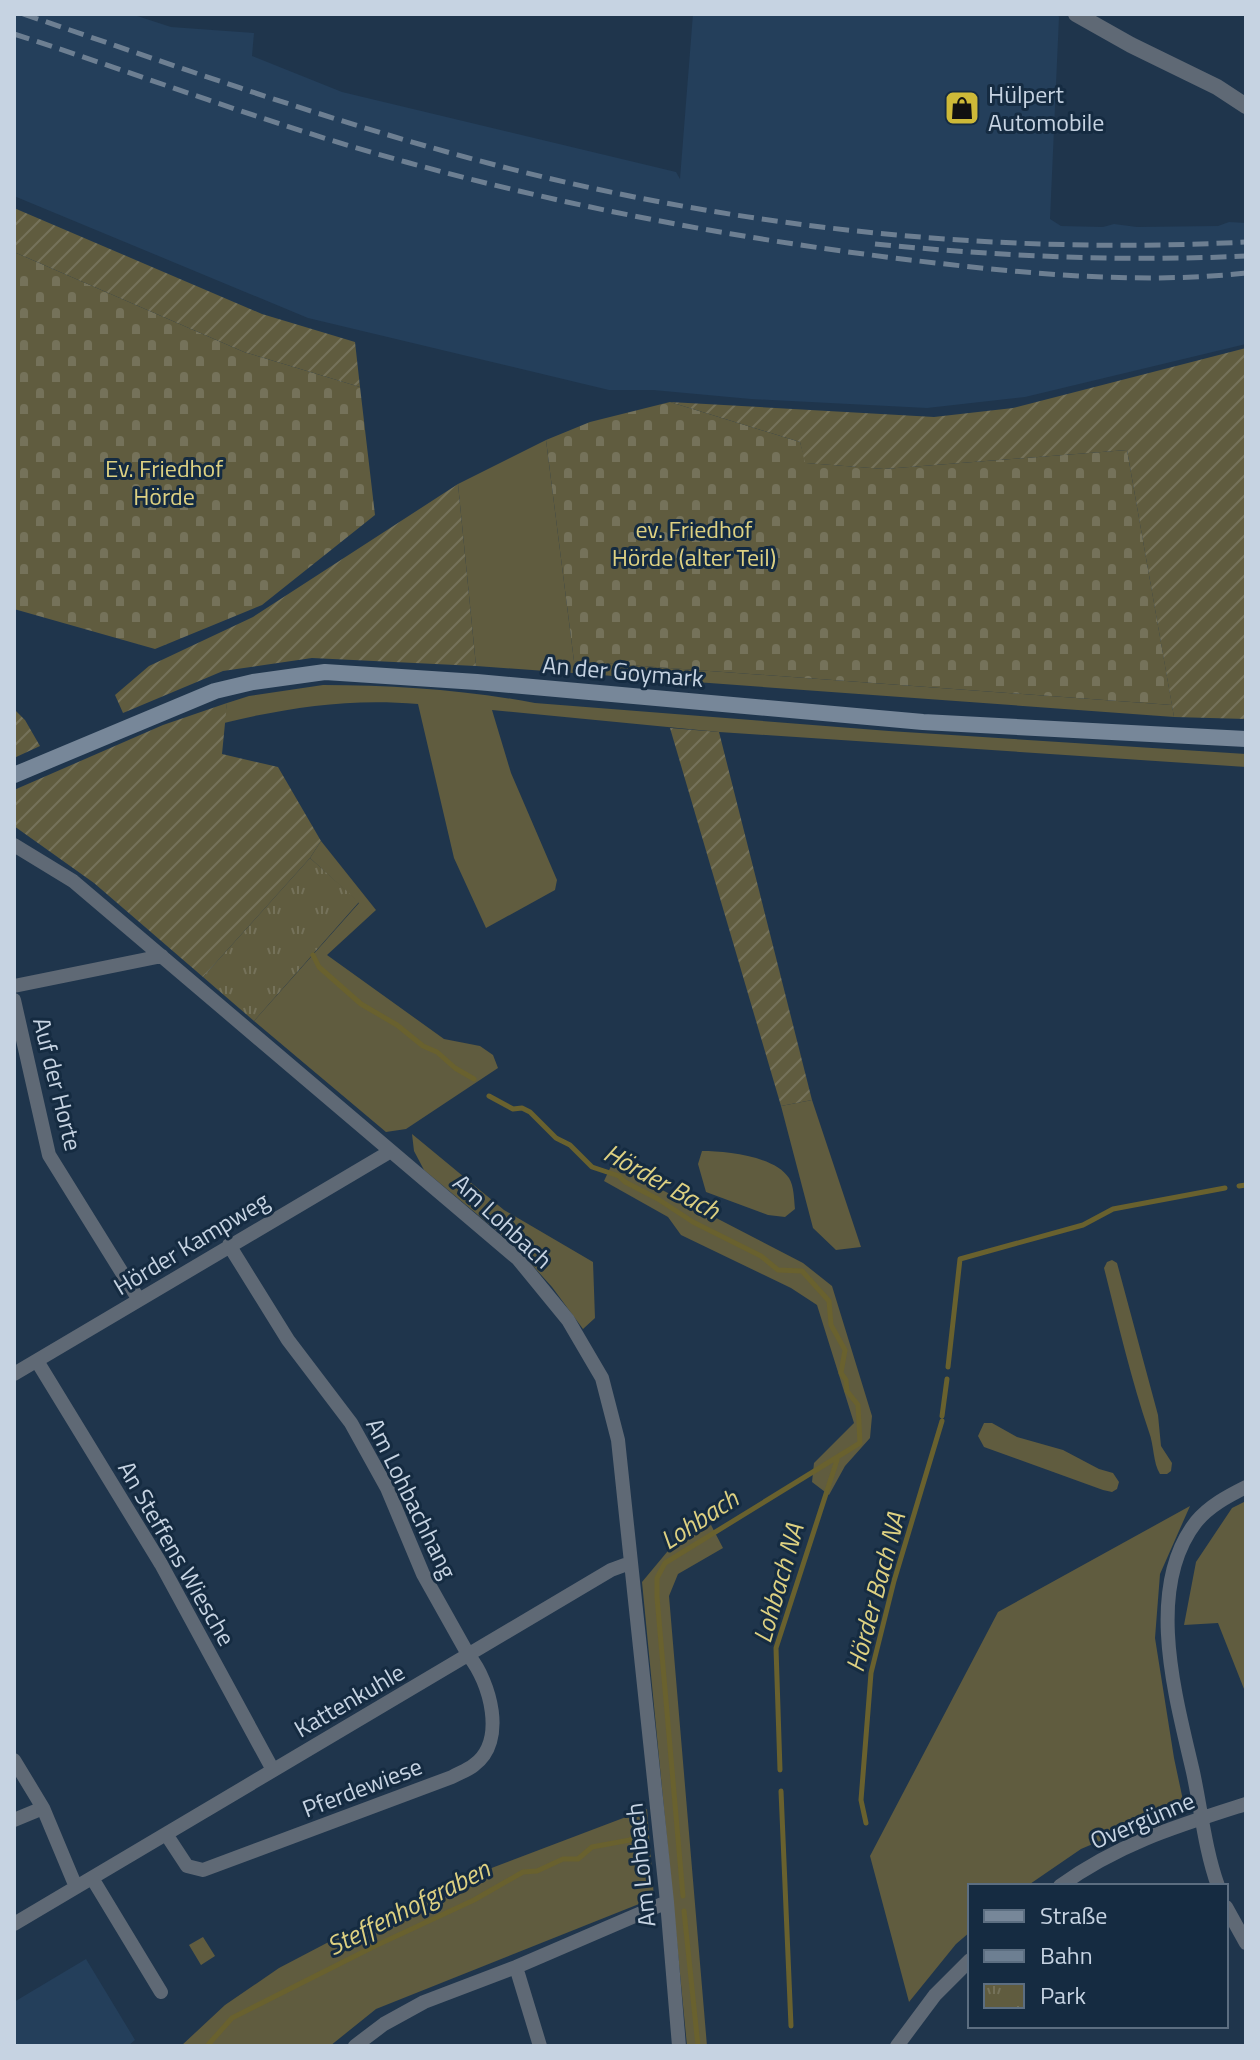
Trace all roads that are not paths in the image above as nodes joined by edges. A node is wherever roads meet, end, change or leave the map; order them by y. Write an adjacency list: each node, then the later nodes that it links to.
1 (1076, 14): 2 (street)
2 (1246, 106)
3 (1246, 739): 4 (main road, An der Goymark)
4 (14, 775)
5 (14, 845): 6 (street, Am Lohbach)
6 (162, 956): 7 (street); 9 (street, Am Lohbach)
7 (14, 986)
8 (14, 1000): 11 (street, Auf der Horte)
9 (391, 1151): 10 (street, Hörder Kampweg); 15 (street, Am Lohbach)
10 (229, 1245): 11 (street, Hörder Kampweg); 16 (street, Am Lohbachhang)
11 (139, 1300): 12 (street, Hörder Kampweg)
12 (37, 1361): 13 (street, Hörder Kampweg); 18 (street, An Steffens Wiesche)
13 (14, 1374)
14 (1246, 1487): 21 (street)
15 (630, 1563): 16 (street, Kattenkuhle); 28 (street, Am Lohbach)
16 (469, 1656): 18 (street, Kattenkuhle); 23 (street, Pferdewiese)
17 (14, 1760): 20 (street)
18 (273, 1770): 23 (street, Kattenkuhle)
19 (1246, 1804): 21 (street, Overgünne)
20 (43, 1808): 22 (street); 27 (street)
21 (1203, 1817): 25 (street, Overgünne); 26 (street)
22 (14, 1820)
23 (166, 1834): 24 (street, Kattenkuhle)
24 (92, 1878): 27 (street, Kattenkuhle); 34 (street)
25 (1063, 1884)
26 (1218, 1884)
27 (76, 1887): 30 (street, Kattenkuhle)
28 (667, 1902): 33 (street); 37 (street, Am Lohbach)
29 (1228, 1911): 31 (street)
30 (14, 1924)
31 (1246, 1943)
32 (968, 1962): 38 (street)
33 (516, 1967): 35 (street); 36 (street)
34 (161, 1992)
35 (355, 2046)
36 (540, 2046)
37 (679, 2046)
38 (897, 2046)

